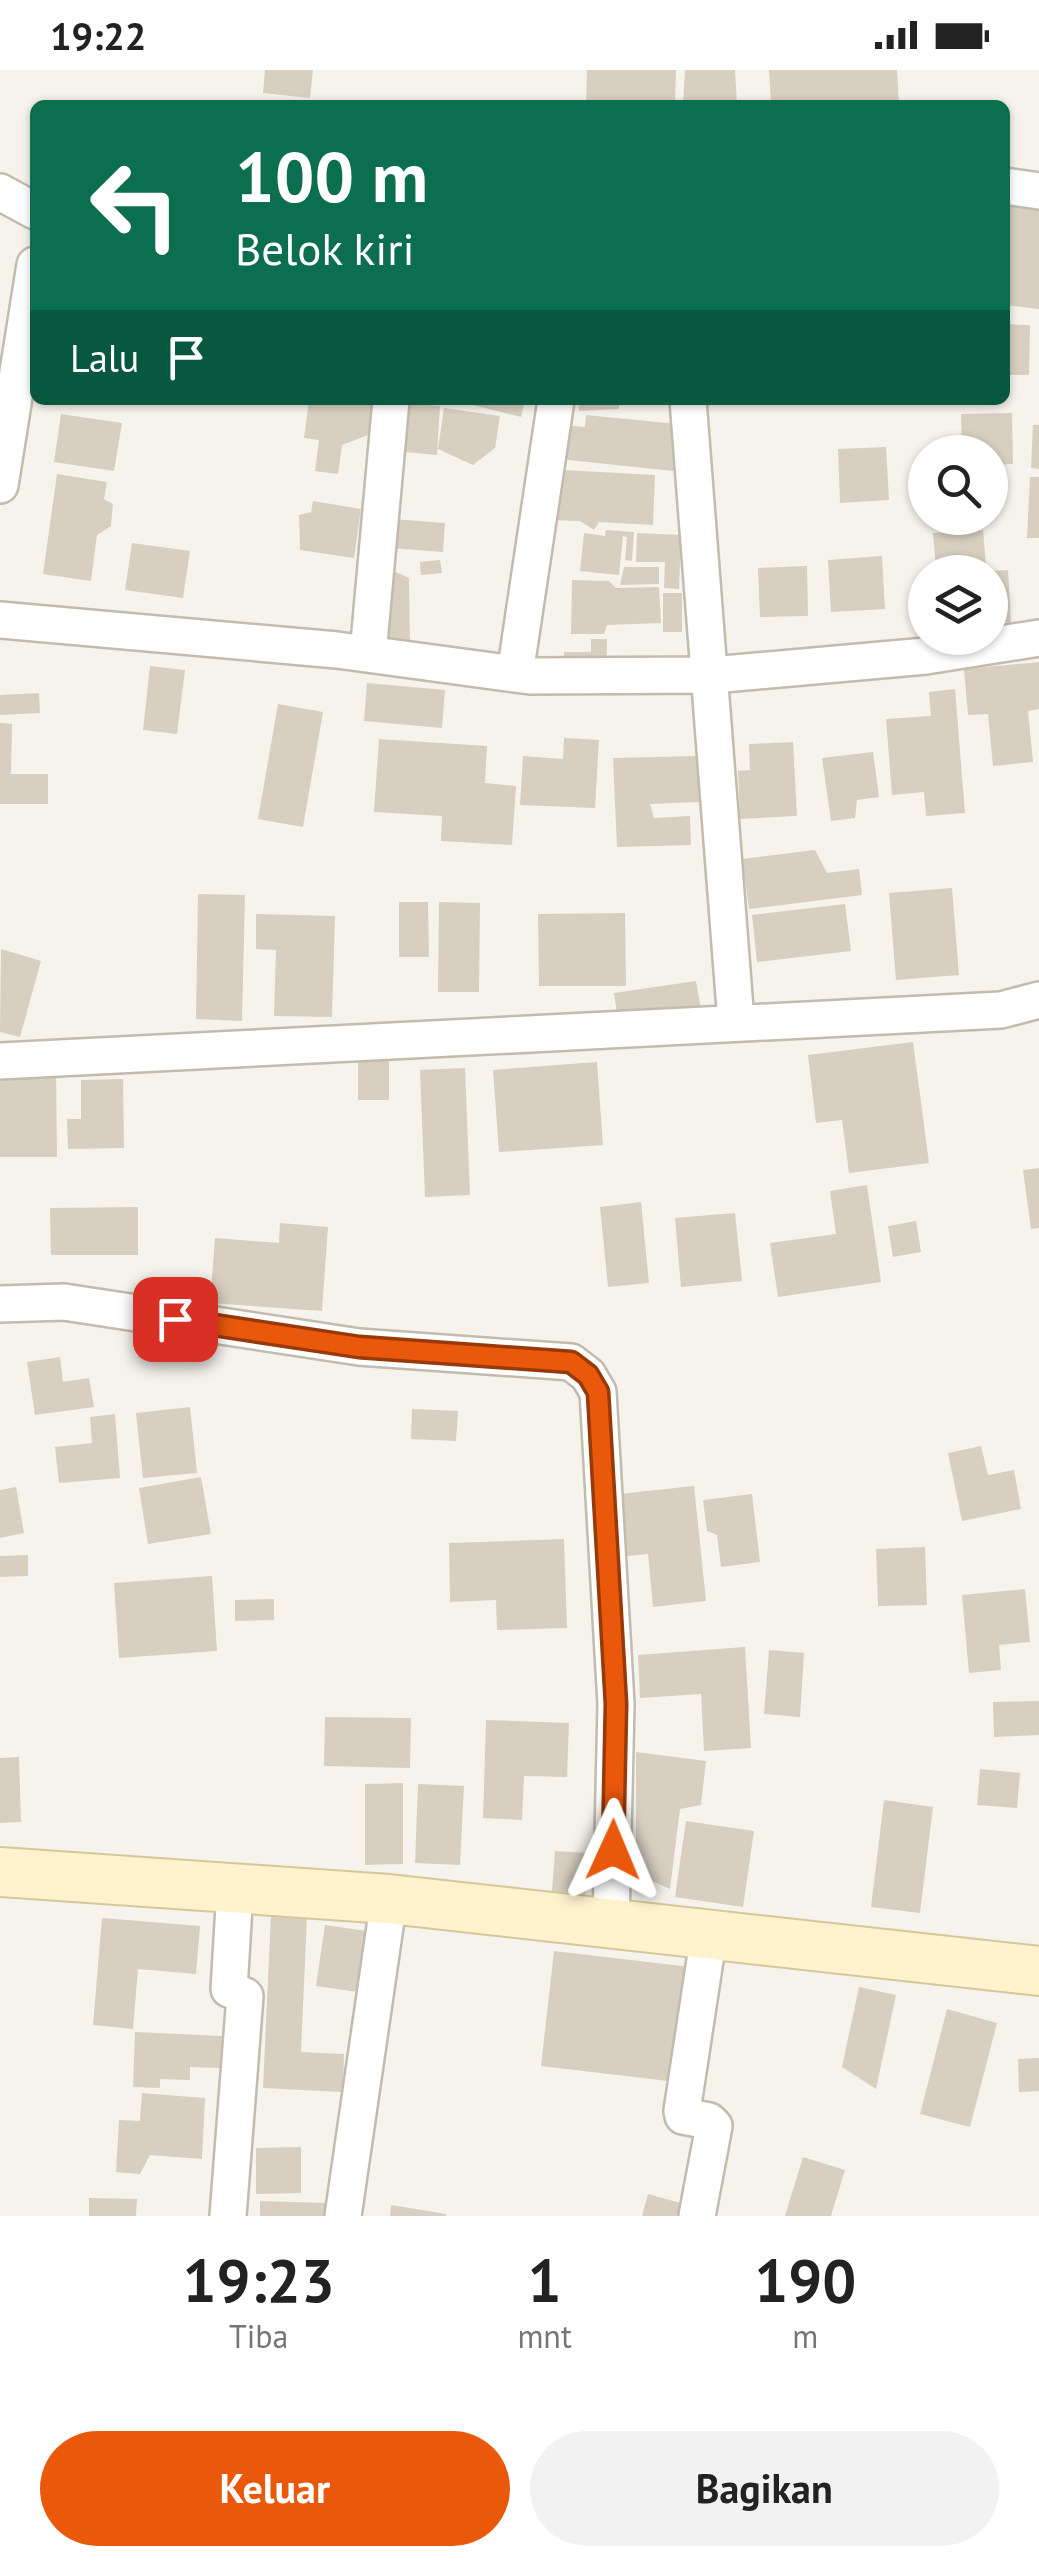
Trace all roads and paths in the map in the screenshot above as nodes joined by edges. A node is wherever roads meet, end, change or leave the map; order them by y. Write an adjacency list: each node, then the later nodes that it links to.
1 (1010, 187): 2 (street)
2 (1039, 191)
3 (0, 192): 4 (street)
4 (30, 209)
5 (30, 297): 9 (street)
6 (392, 405): 12 (street)
7 (555, 405): 13 (street)
8 (688, 405): 14 (street)
9 (0, 485)
10 (0, 620): 12 (street)
11 (1039, 638): 14 (street)
12 (368, 654): 13 (street)
13 (514, 674): 14 (street)
14 (712, 675): 16 (street)
15 (1039, 1000): 16 (street)
16 (736, 1022): 17 (street)
17 (0, 1061)
18 (0, 1304): 22 (street)
19 (0, 1872): 20 (main road)
20 (235, 1890): 21 (main road); 25 (street)
21 (389, 1899): 22 (main road); 26 (street)
22 (612, 1923): 23 (main road)
23 (708, 1934): 24 (main road); 27 (street)
24 (1039, 1971)
25 (228, 2216)
26 (343, 2216)
27 (696, 2216)

